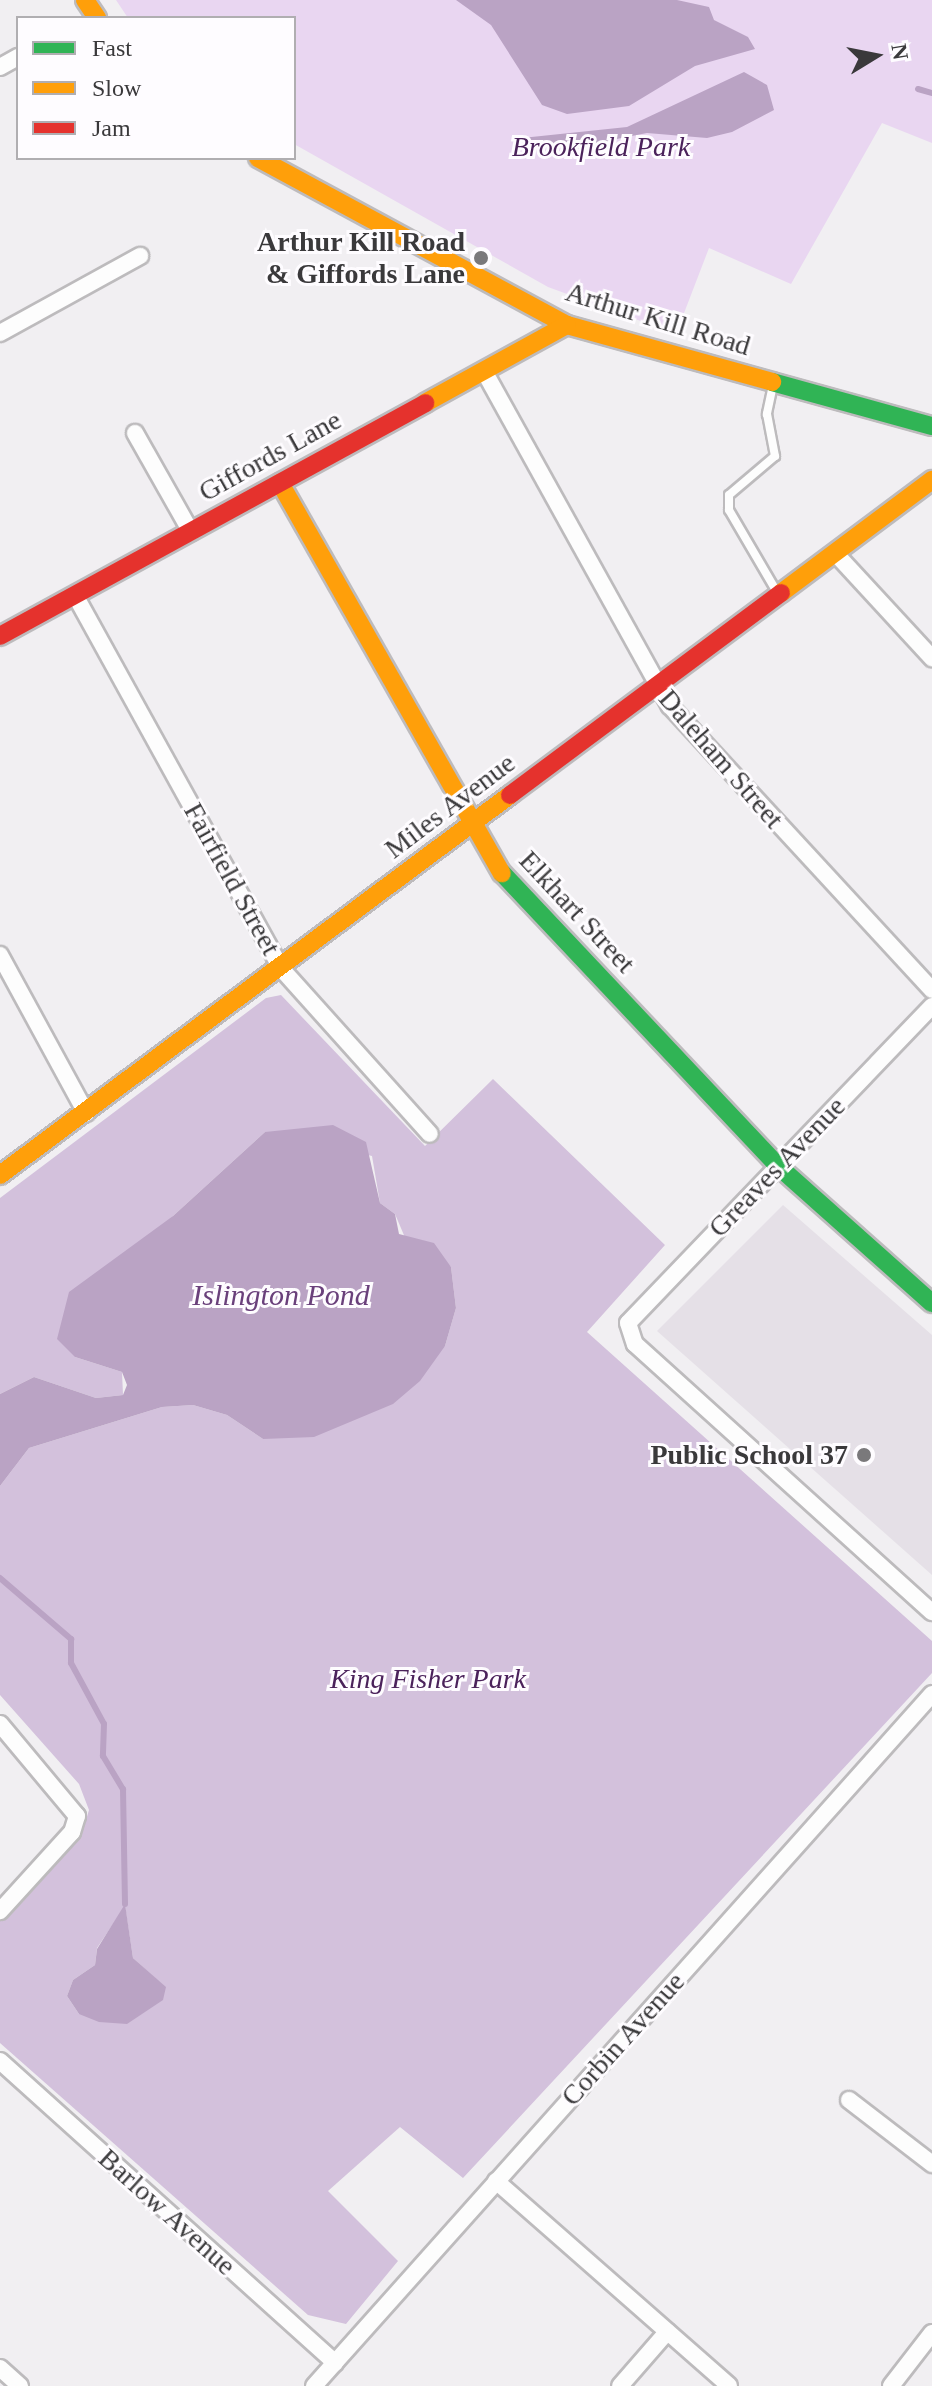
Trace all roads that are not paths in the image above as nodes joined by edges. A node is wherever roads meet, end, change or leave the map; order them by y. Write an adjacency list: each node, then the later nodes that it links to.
1 (262, 160): 3 (street, Arthur Kill Road)
2 (140, 256): 4 (street)
3 (567, 325): 5 (street, Giffords Lane); 6 (street, Arthur Kill Road)
4 (0, 333)
5 (484, 371): 10 (street, Giffords Lane); 17 (street, Daleham Street)
6 (774, 382): 7 (street, Arthur Kill Road); 14 (lane)
7 (932, 426)
8 (135, 433): 11 (street)
9 (932, 480): 12 (street, Miles Avenue)
10 (280, 483): 11 (street, Giffords Lane); 18 (street, Elkhart Street)
11 (191, 532): 13 (street, Giffords Lane)
12 (836, 554): 14 (street, Miles Avenue); 16 (street)
13 (75, 595): 15 (street, Giffords Lane); 20 (street, Fairfield Street)
14 (779, 596): 17 (street, Miles Avenue)
15 (0, 636)
16 (932, 658)
17 (657, 688): 18 (street, Miles Avenue); 21 (street, Daleham Street)
18 (467, 829): 20 (street, Miles Avenue); 25 (street, Elkhart Street)
19 (0, 955): 23 (street)
20 (280, 967): 23 (street, Miles Avenue); 24 (street, Fairfield Street)
21 (932, 990)
22 (932, 1006): 25 (street, Greaves Avenue)
23 (86, 1113): 26 (street, Miles Avenue)
24 (430, 1134)
25 (778, 1166): 27 (street, Elkhart Street); 28 (street, Greaves Avenue)
26 (0, 1175)
27 (932, 1303)
28 (932, 1612)
29 (932, 1694): 35 (street, Corbin Avenue)
30 (0, 1724): 31 (street)
31 (0, 1911)
32 (0, 2061): 38 (street, Barlow Avenue)
33 (849, 2100): 34 (street)
34 (932, 2164)
35 (496, 2181): 36 (street); 38 (street, Corbin Avenue)
36 (667, 2332): 42 (street); 43 (street)
37 (932, 2333): 44 (street)
38 (335, 2363): 41 (street, Corbin Avenue)
39 (0, 2368): 40 (street)
40 (20, 2386)
41 (314, 2386)
42 (620, 2386)
43 (729, 2386)
44 (891, 2386)

